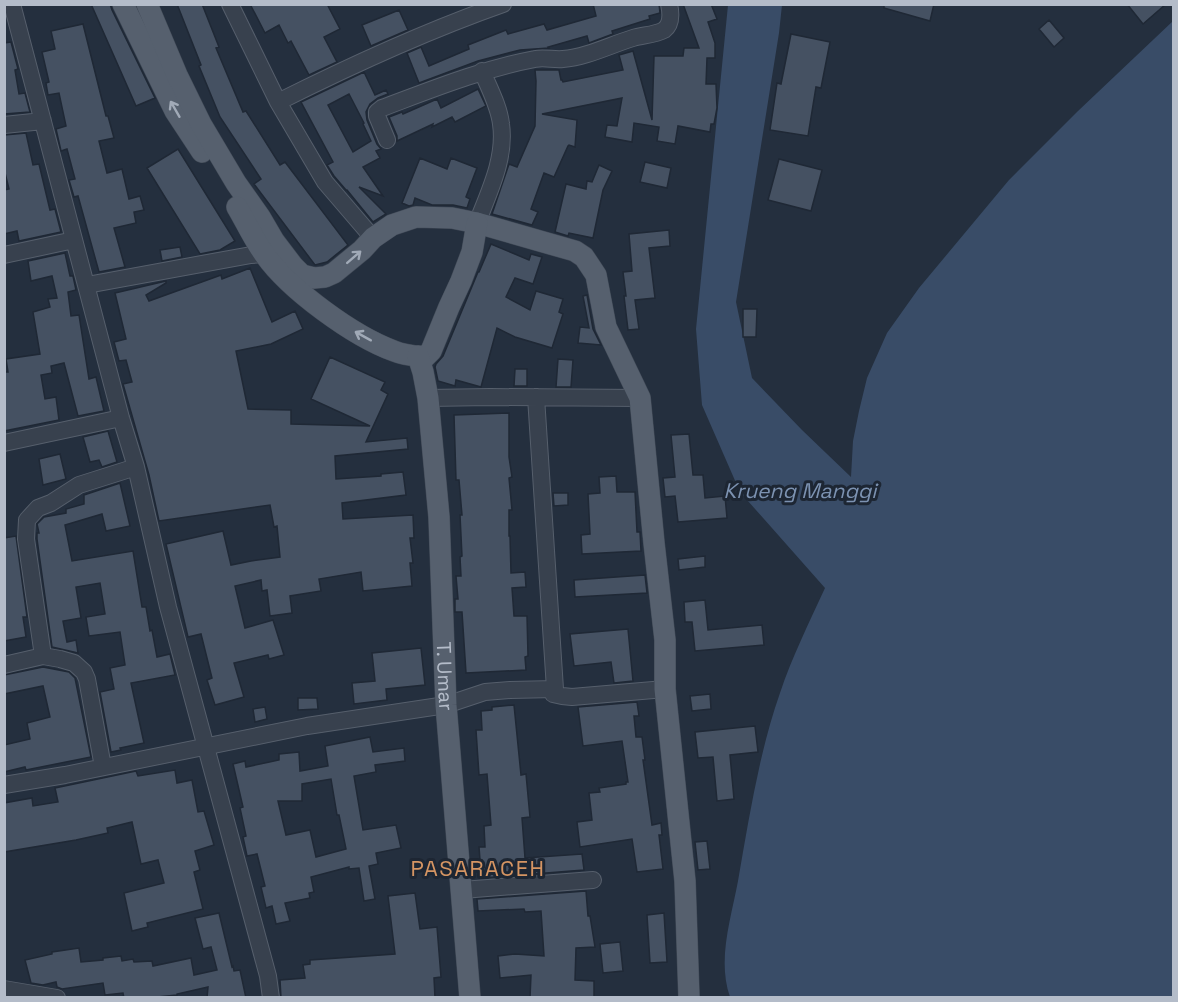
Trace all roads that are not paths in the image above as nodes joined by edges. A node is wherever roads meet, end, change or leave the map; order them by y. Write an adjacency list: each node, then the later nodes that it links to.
1 (123, 4): 15 (main road, one-way to 1)
2 (147, 4): 13 (main road, one-way to 13)
3 (230, 4): 8 (street)
4 (503, 4): 8 (street)
5 (669, 4): 7 (street)
6 (10, 11): 9 (street)
7 (482, 71): 11 (street); 12 (street)
8 (278, 102): 13 (street)
9 (43, 121): 10 (street); 14 (street)
10 (4, 125)
11 (387, 140)
12 (477, 223): 13 (main road); 18 (main road); 21 (main road)
13 (373, 238)
14 (74, 240): 16 (street); 17 (street)
15 (264, 254): 17 (street); 18 (main road, one-way to 15)
16 (4, 255)
17 (87, 285): 22 (street)
18 (418, 356): 20 (main road, T. Umar)
19 (536, 397): 20 (street); 21 (street); 27 (street)
20 (428, 398): 29 (main road, T. Umar)
21 (640, 398): 28 (main road)
22 (122, 418): 23 (street); 24 (street)
23 (4, 444)
24 (136, 467): 25 (street); 30 (street)
25 (43, 656): 26 (street); 31 (street)
26 (4, 664)
27 (555, 689): 28 (street); 29 (street)
28 (665, 689): 39 (main road)
29 (446, 705): 30 (street); 34 (main road, T. Umar)
30 (207, 745): 31 (street); 37 (street)
31 (103, 767): 32 (street)
32 (4, 785)
33 (593, 879): 34 (street)
34 (462, 890): 38 (main road, T. Umar)
35 (4, 989): 36 (street)
36 (57, 998)
37 (270, 998)
38 (470, 998)
39 (689, 998)

